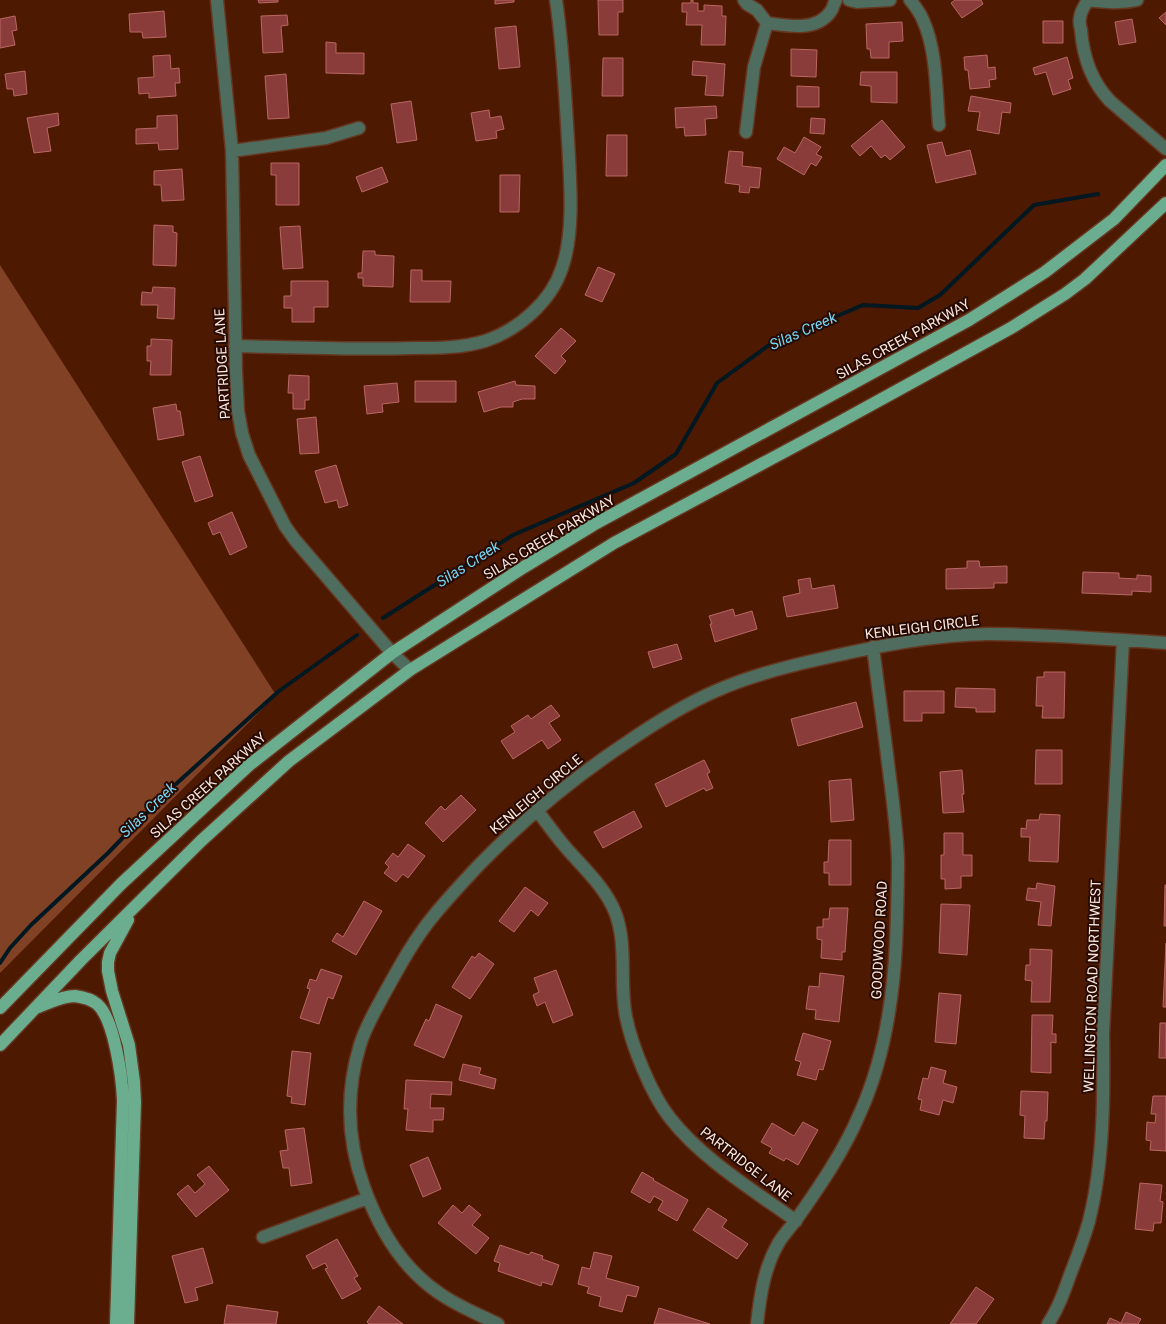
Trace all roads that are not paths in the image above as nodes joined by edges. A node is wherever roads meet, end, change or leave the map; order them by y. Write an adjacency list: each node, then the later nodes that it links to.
1 (217, 0): 15 (street, PARTRIDGE LANE)
2 (556, 0): 18 (street)
3 (744, 0): 10 (street)
4 (836, 0): 10 (street)
5 (849, 0): 6 (street)
6 (890, 0)
7 (910, 0): 11 (street)
8 (1088, 0): 9 (street); 14 (street)
9 (1137, 0)
10 (767, 22): 13 (street)
11 (939, 125)
12 (359, 128): 15 (street)
13 (746, 132)
14 (1166, 148)
15 (232, 151): 18 (street, PARTRIDGE LANE)
16 (1166, 165): 22 (main road, SILAS CREEK PARKWAY)
17 (1166, 203): 23 (main road)
18 (235, 346): 22 (street, PARTRIDGE LANE)
19 (1123, 640): 20 (street, KENLEIGH CIRCLE); 21 (street, KENLEIGH CIRCLE); 36 (street, WELLINGTON ROAD NORTHWEST)
20 (1166, 643)
21 (873, 647): 24 (street, KENLEIGH CIRCLE); 30 (street, GOODWOOD ROAD)
22 (392, 653): 23 (street, PARTRIDGE LANE); 26 (main road, SILAS CREEK PARKWAY)
23 (410, 670): 25 (main road)
24 (536, 810): 29 (street, KENLEIGH CIRCLE); 30 (street, PARTRIDGE LANE)
25 (135, 907): 27 (main road); 33 (main road)
26 (0, 1008)
27 (35, 1008): 28 (main road); 32 (main road)
28 (0, 1045)
29 (368, 1198): 31 (street); 34 (street, KENLEIGH CIRCLE)
30 (796, 1221): 35 (street, GOODWOOD ROAD)
31 (263, 1237)
32 (116, 1324)
33 (128, 1324)
34 (498, 1324)
35 (757, 1324)
36 (1048, 1324)

